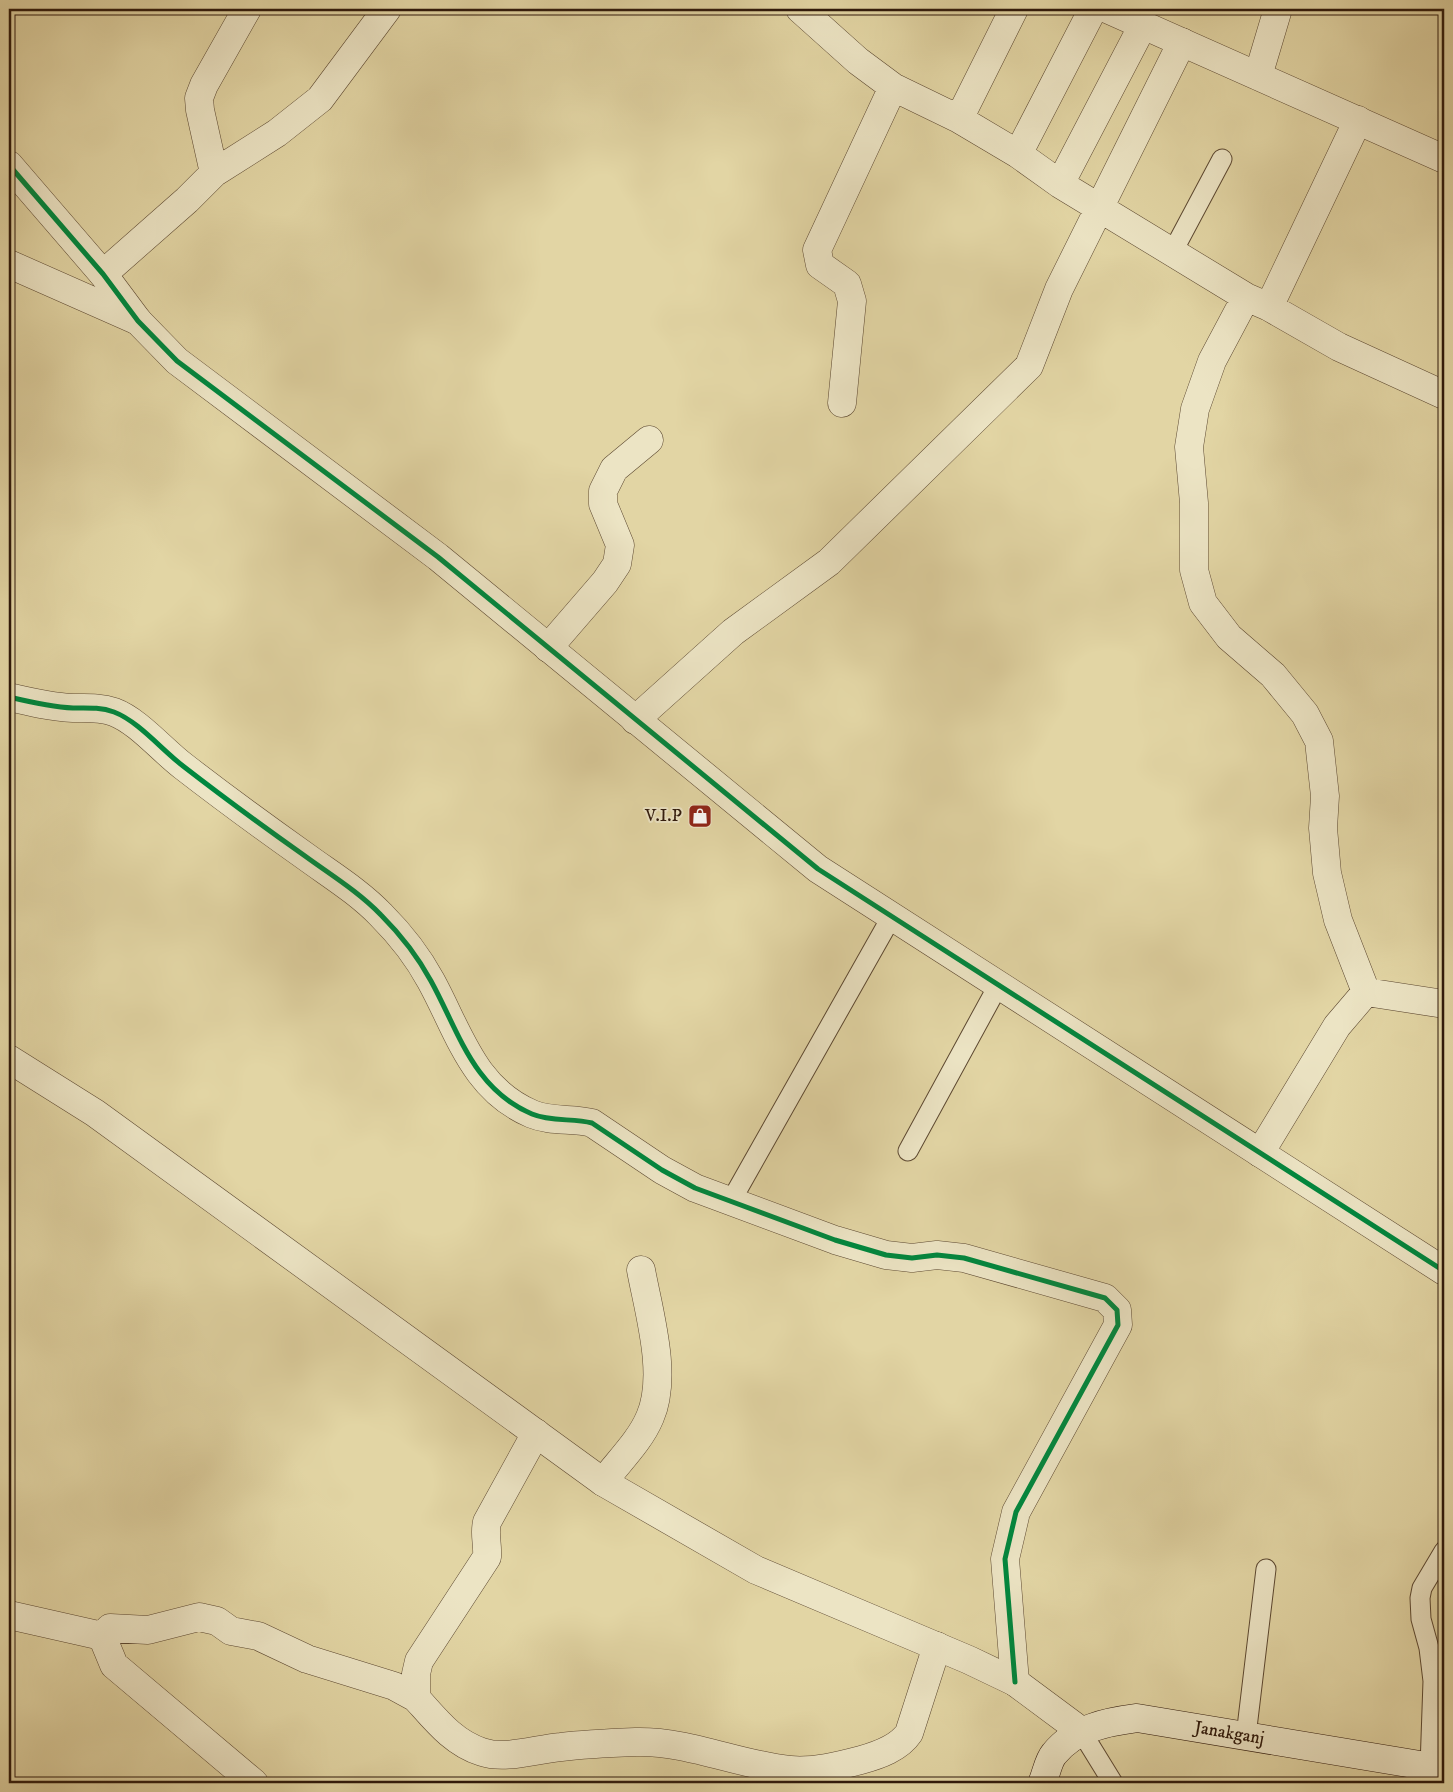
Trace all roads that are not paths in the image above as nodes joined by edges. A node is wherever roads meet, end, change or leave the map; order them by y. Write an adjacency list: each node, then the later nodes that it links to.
1 (247, 9): 18 (street)
2 (387, 9): 18 (street)
3 (800, 9): 11 (street)
4 (1014, 9): 12 (street)
5 (1093, 9): 14 (street)
6 (1107, 9): 8 (street)
7 (1278, 9): 10 (street)
8 (1143, 25): 9 (street); 19 (street)
9 (1182, 42): 10 (street); 20 (street)
10 (1258, 76): 13 (street)
11 (892, 86): 12 (street); 27 (street)
12 (959, 119): 14 (street)
13 (1358, 120): 16 (street); 24 (street)
14 (1018, 154): 19 (street)
15 (1222, 159): 21 (lane)
16 (1444, 159)
17 (9, 165): 23 (street)
18 (214, 173): 23 (street)
19 (1060, 184): 20 (street)
20 (1099, 207): 21 (street); 31 (street)
21 (1172, 253): 24 (street)
22 (9, 264): 25 (street)
23 (103, 274): 25 (street)
24 (1258, 302): 26 (street); 34 (street)
25 (138, 321): 29 (street)
26 (1444, 395)
27 (842, 403)
28 (649, 440): 29 (street)
29 (548, 648): 31 (street)
30 (9, 697): 39 (street)
31 (635, 720): 32 (street)
32 (892, 916): 33 (street); 39 (lane)
33 (998, 984): 37 (lane); 38 (street)
34 (1366, 992): 35 (street); 38 (street)
35 (1444, 1004)
36 (9, 1059): 42 (street)
37 (908, 1151)
38 (1260, 1153): 41 (street)
39 (731, 1201): 49 (street)
40 (641, 1270): 43 (street)
41 (1444, 1271)
42 (536, 1433): 43 (street); 50 (street)
43 (603, 1482): 48 (street)
44 (1444, 1551): 53 (lane)
45 (1266, 1569): 52 (lane)
46 (9, 1615): 47 (street)
47 (102, 1636): 50 (street); 55 (street)
48 (937, 1646): 49 (street); 54 (street)
49 (1015, 1682): 51 (street)
50 (416, 1698): 54 (street)
51 (1081, 1731): 52 (street, Janakganj); 56 (street, Janakganj); 57 (lane)
52 (1246, 1736): 53 (street, Janakganj)
53 (1437, 1768)
54 (788, 1776)
55 (254, 1783)
56 (1042, 1783)
57 (1114, 1783)

